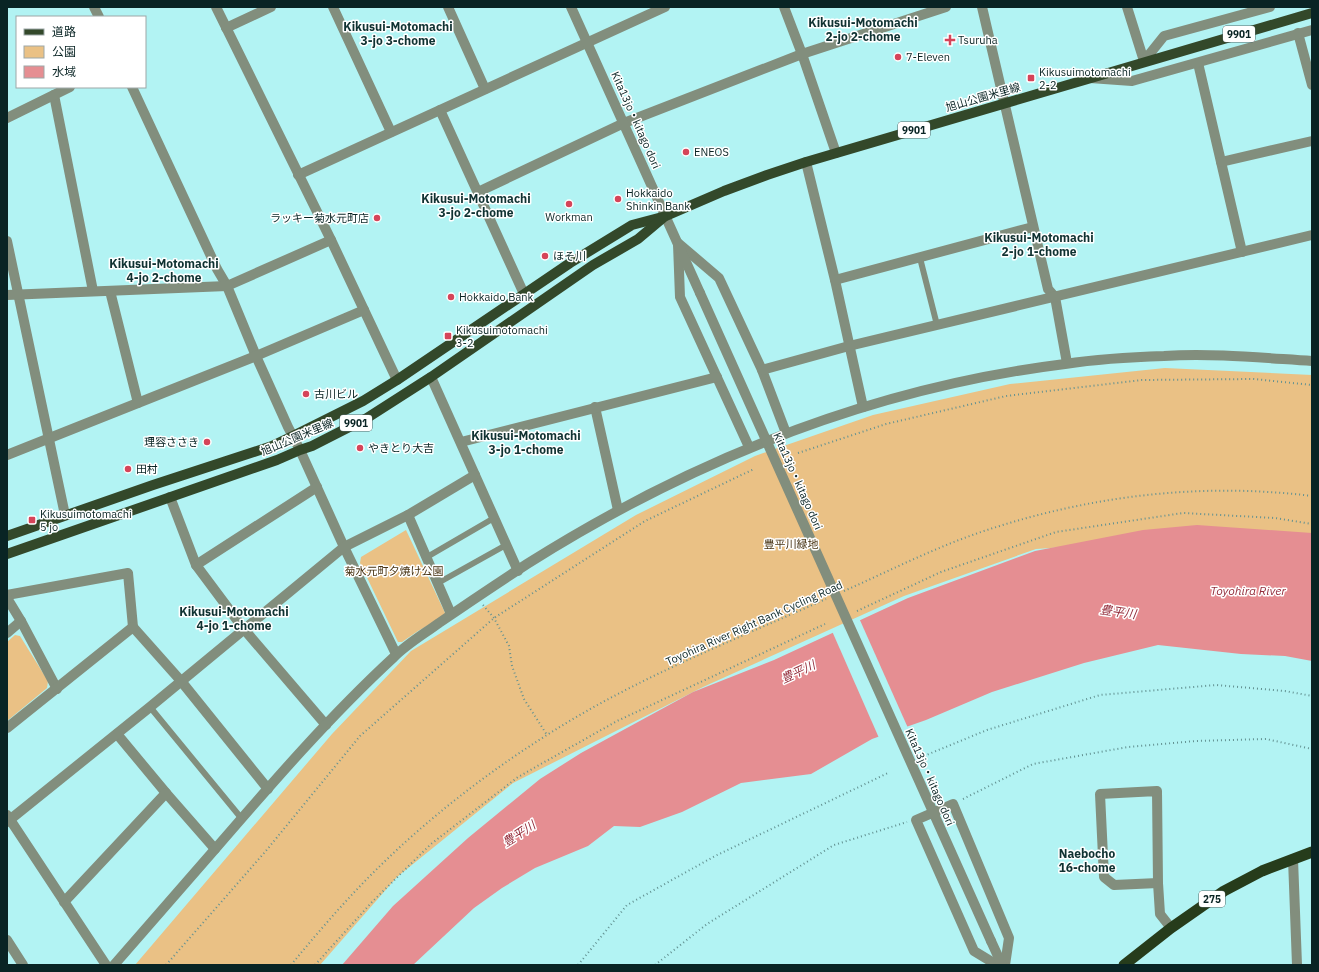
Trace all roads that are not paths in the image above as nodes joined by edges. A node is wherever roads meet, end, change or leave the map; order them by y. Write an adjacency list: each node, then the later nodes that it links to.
1 (94, 7): 14 (street)
2 (216, 7): 15 (street)
3 (271, 7): 15 (street)
4 (333, 7): 32 (street)
5 (448, 7): 26 (street)
6 (571, 7): 18 (street, Kita13jo・kitago dori)
7 (665, 7): 18 (street)
8 (784, 7): 19 (street)
9 (946, 7): 19 (street)
10 (982, 7): 28 (street)
11 (1127, 7): 20 (street)
12 (1264, 8): 20 (street)
13 (1312, 13): 20 (main road, 旭山公園米里線 / 9901)
14 (98, 16)
15 (226, 28): 37 (street)
16 (1312, 30): 17 (street)
17 (1298, 33): 21 (street); 23 (street)
18 (588, 42): 26 (street); 31 (street, Kita13jo・kitago dori)
19 (802, 54): 31 (street); 34 (street)
20 (1144, 61): 22 (main road, 旭山公園米里線 / 9901)
21 (1198, 63): 22 (street); 36 (street)
22 (1090, 78): 28 (main road, 旭山公園米里線 / 9901)
23 (1312, 85)
24 (68, 88): 27 (street)
25 (132, 88): 48 (street)
26 (486, 89): 29 (street)
27 (54, 95): 30 (street); 49 (street)
28 (1004, 103): 34 (main road, 旭山公園米里線 / 9901); 40 (street)
29 (440, 110): 32 (street); 38 (street)
30 (7, 118)
31 (624, 123): 38 (street); 39 (street, Kita13jo・kitago dori)
32 (391, 132): 37 (street)
33 (1312, 141): 36 (street)
34 (836, 153): 35 (main road, 旭山公園米里線 / 9901)
35 (806, 162): 39 (main road, 旭山公園米里線 / 9901); 47 (street)
36 (1221, 162): 45 (street)
37 (298, 175): 42 (street)
38 (478, 192): 51 (street)
39 (666, 216): 44 (street, Kita13jo・kitago dori); 51 (main road, 旭山公園米里線 / 9901); 62 (main road, 旭山公園米里線 / 9901)
40 (1033, 227): 46 (street); 54 (street)
41 (1312, 235): 45 (street)
42 (331, 240): 48 (street); 55 (street)
43 (7, 241): 53 (street)
44 (678, 243): 61 (street); 63 (street); 118 (street, Kita13jo・kitago dori, bridge)
45 (1242, 252): 54 (street)
46 (920, 258): 47 (street); 56 (lane)
47 (835, 280): 57 (street)
48 (227, 286): 50 (street); 58 (street)
49 (93, 291): 50 (street); 53 (street)
50 (110, 291): 65 (street)
51 (524, 294): 64 (main road, 旭山公園米里線 / 9901)
52 (7, 295): 53 (street)
53 (18, 295): 70 (street)
54 (1055, 296): 56 (street); 60 (street)
55 (364, 310): 58 (street); 64 (street)
56 (937, 325): 57 (street)
57 (849, 346): 61 (street); 67 (street)
58 (256, 356): 65 (street); 69 (street)
59 (1312, 361): 60 (street)
60 (1067, 363): 67 (street)
61 (762, 370): 68 (street)
62 (431, 377): 71 (street); 73 (main road, 旭山公園米里線 / 9901)
63 (717, 377): 66 (street); 72 (street)
64 (397, 380): 69 (main road, 旭山公園米里線 / 9901)
65 (138, 403): 70 (street)
66 (596, 407): 71 (street); 78 (street)
67 (863, 407): 68 (street)
68 (786, 433): 72 (street)
69 (293, 436): 73 (street); 79 (main road, 旭山公園米里線 / 9901)
70 (48, 439): 74 (street); 79 (street)
71 (461, 442): 75 (street)
72 (749, 447): 78 (street)
73 (300, 450): 76 (street); 77 (main road, 旭山公園米里線 / 9901)
74 (7, 455)
75 (475, 474): 80 (street); 81 (street)
76 (317, 487): 84 (street); 87 (street)
77 (170, 497): 85 (main road, 旭山公園米里線 / 9901); 87 (street)
78 (618, 510): 88 (street)
79 (65, 515): 82 (main road, 旭山公園米里線 / 9901)
80 (408, 515): 84 (street); 86 (street)
81 (494, 518): 83 (street); 86 (lane)
82 (7, 536)
83 (506, 545): 88 (street); 89 (lane)
84 (344, 547): 94 (street); 96 (street)
85 (7, 554)
86 (427, 557): 89 (street)
87 (196, 565): 94 (street)
88 (518, 571): 91 (street)
89 (438, 583): 91 (street)
90 (7, 597): 92 (street); 93 (street)
91 (451, 614): 96 (street)
92 (22, 621): 95 (street); 98 (street)
93 (133, 627): 97 (street); 98 (street)
94 (243, 628): 97 (street); 100 (street)
95 (7, 633)
96 (396, 654): 100 (street)
97 (181, 681): 99 (street); 103 (street)
98 (57, 689): 101 (street)
99 (150, 707): 102 (street); 105 (lane)
100 (326, 725): 103 (street)
101 (7, 728)
102 (117, 734): 104 (street); 106 (street)
103 (268, 789): 105 (street)
104 (166, 793): 107 (street); 111 (street)
105 (242, 818): 107 (street)
106 (8, 819): 111 (street)
107 (215, 849): 116 (street)
108 (1312, 852): 109 (highway, 275)
109 (1293, 859): 112 (highway, 275); 120 (street)
110 (1158, 883): 110 (street); 112 (street)
111 (64, 902): 115 (street)
112 (1171, 928): 119 (highway, 275)
113 (7, 940): 114 (street)
114 (23, 965)
115 (106, 965)
116 (114, 965)
117 (997, 965): 118 (street)
118 (1003, 965)
119 (1124, 965)
120 (1296, 965)

